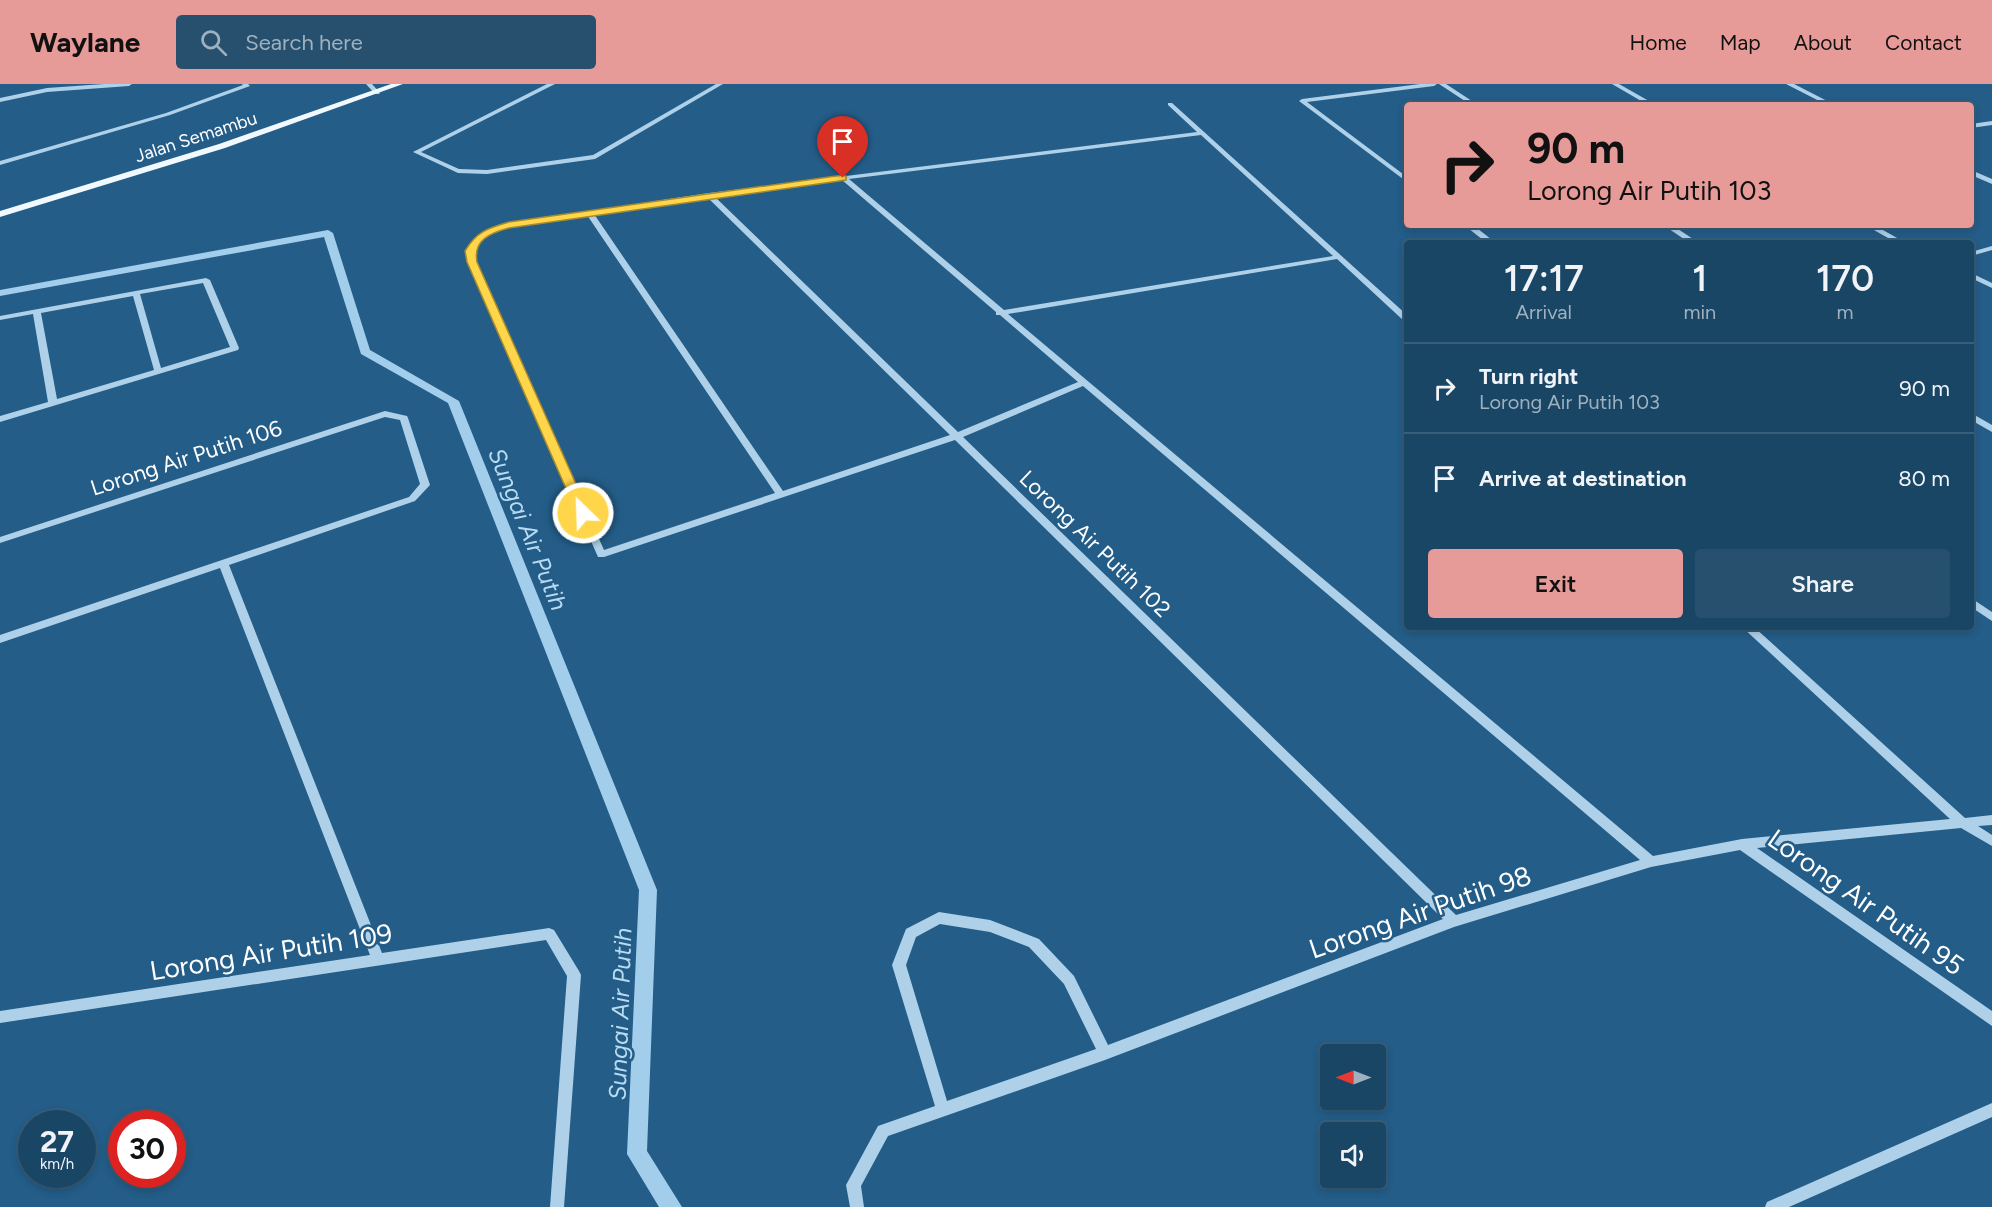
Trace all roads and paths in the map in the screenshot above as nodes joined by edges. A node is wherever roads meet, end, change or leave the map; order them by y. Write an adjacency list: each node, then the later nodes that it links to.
1 (129, 84): 12 (street)
2 (245, 84): 20 (street)
3 (369, 84): 11 (street)
4 (399, 84): 11 (main road, Jalan Semambu)
5 (552, 84): 6 (street)
6 (720, 84)
7 (1434, 84): 23 (street)
8 (1442, 84): 13 (street)
9 (1615, 84): 14 (street)
10 (1789, 84): 15 (street)
11 (377, 93): 27 (main road, Jalan Semambu)
12 (0, 100)
13 (1471, 102)
14 (1648, 102)
15 (1826, 102)
16 (1170, 104): 19 (street)
17 (1992, 123): 18 (street)
18 (1974, 126)
19 (1202, 133): 22 (street); 36 (street)
20 (0, 163)
21 (1974, 173): 24 (street)
22 (843, 178): 25 (street); 41 (street)
23 (1404, 178)
24 (1992, 182)
25 (709, 195): 26 (street); 50 (street, Lorong Air Putih 102)
26 (589, 213): 51 (street); 51 (street)
27 (0, 214)
28 (1472, 228): 31 (street)
29 (1672, 228): 32 (street)
30 (1874, 228): 33 (street)
31 (1488, 240)
32 (1690, 240)
33 (1896, 240)
34 (1992, 248): 35 (street)
35 (1974, 253)
36 (1338, 256): 41 (street); 42 (street)
37 (1974, 277): 38 (street)
38 (1992, 286)
39 (136, 293): 40 (street); 44 (street); 44 (street)
40 (38, 312): 43 (street); 46 (street)
41 (999, 313): 45 (street)
42 (1404, 316)
43 (0, 318)
44 (158, 371): 46 (street)
45 (1083, 383): 50 (street); 62 (street)
46 (53, 403): 48 (street)
47 (1974, 418): 49 (street)
48 (0, 419)
49 (1992, 429)
50 (957, 436): 51 (street); 63 (street, Lorong Air Putih 102)
51 (781, 495)
52 (0, 540): 53 (street, Lorong Air Putih 106)
53 (223, 563): 57 (street); 64 (street)
54 (1974, 604): 55 (street)
55 (1992, 618)
56 (1750, 630): 59 (street)
57 (0, 639)
58 (1992, 820): 59 (street, Lorong Air Putih 98)
59 (1964, 824): 60 (street); 61 (street, Lorong Air Putih 98)
60 (1992, 841)
61 (1742, 844): 62 (street, Lorong Air Putih 98); 66 (street, Lorong Air Putih 95)
62 (1650, 862): 63 (street, Lorong Air Putih 98)
63 (1454, 921): 67 (street, Lorong Air Putih 98)
64 (378, 960): 65 (street, Lorong Air Putih 109); 70 (street, Lorong Air Putih 109)
65 (0, 1017)
66 (1992, 1019)
67 (1106, 1053): 68 (street, Lorong Air Putih 98); 68 (street)
68 (943, 1110): 71 (street, Lorong Air Putih 98)
69 (1992, 1110): 72 (street)
70 (557, 1207)
71 (857, 1207)
72 (1772, 1207)

